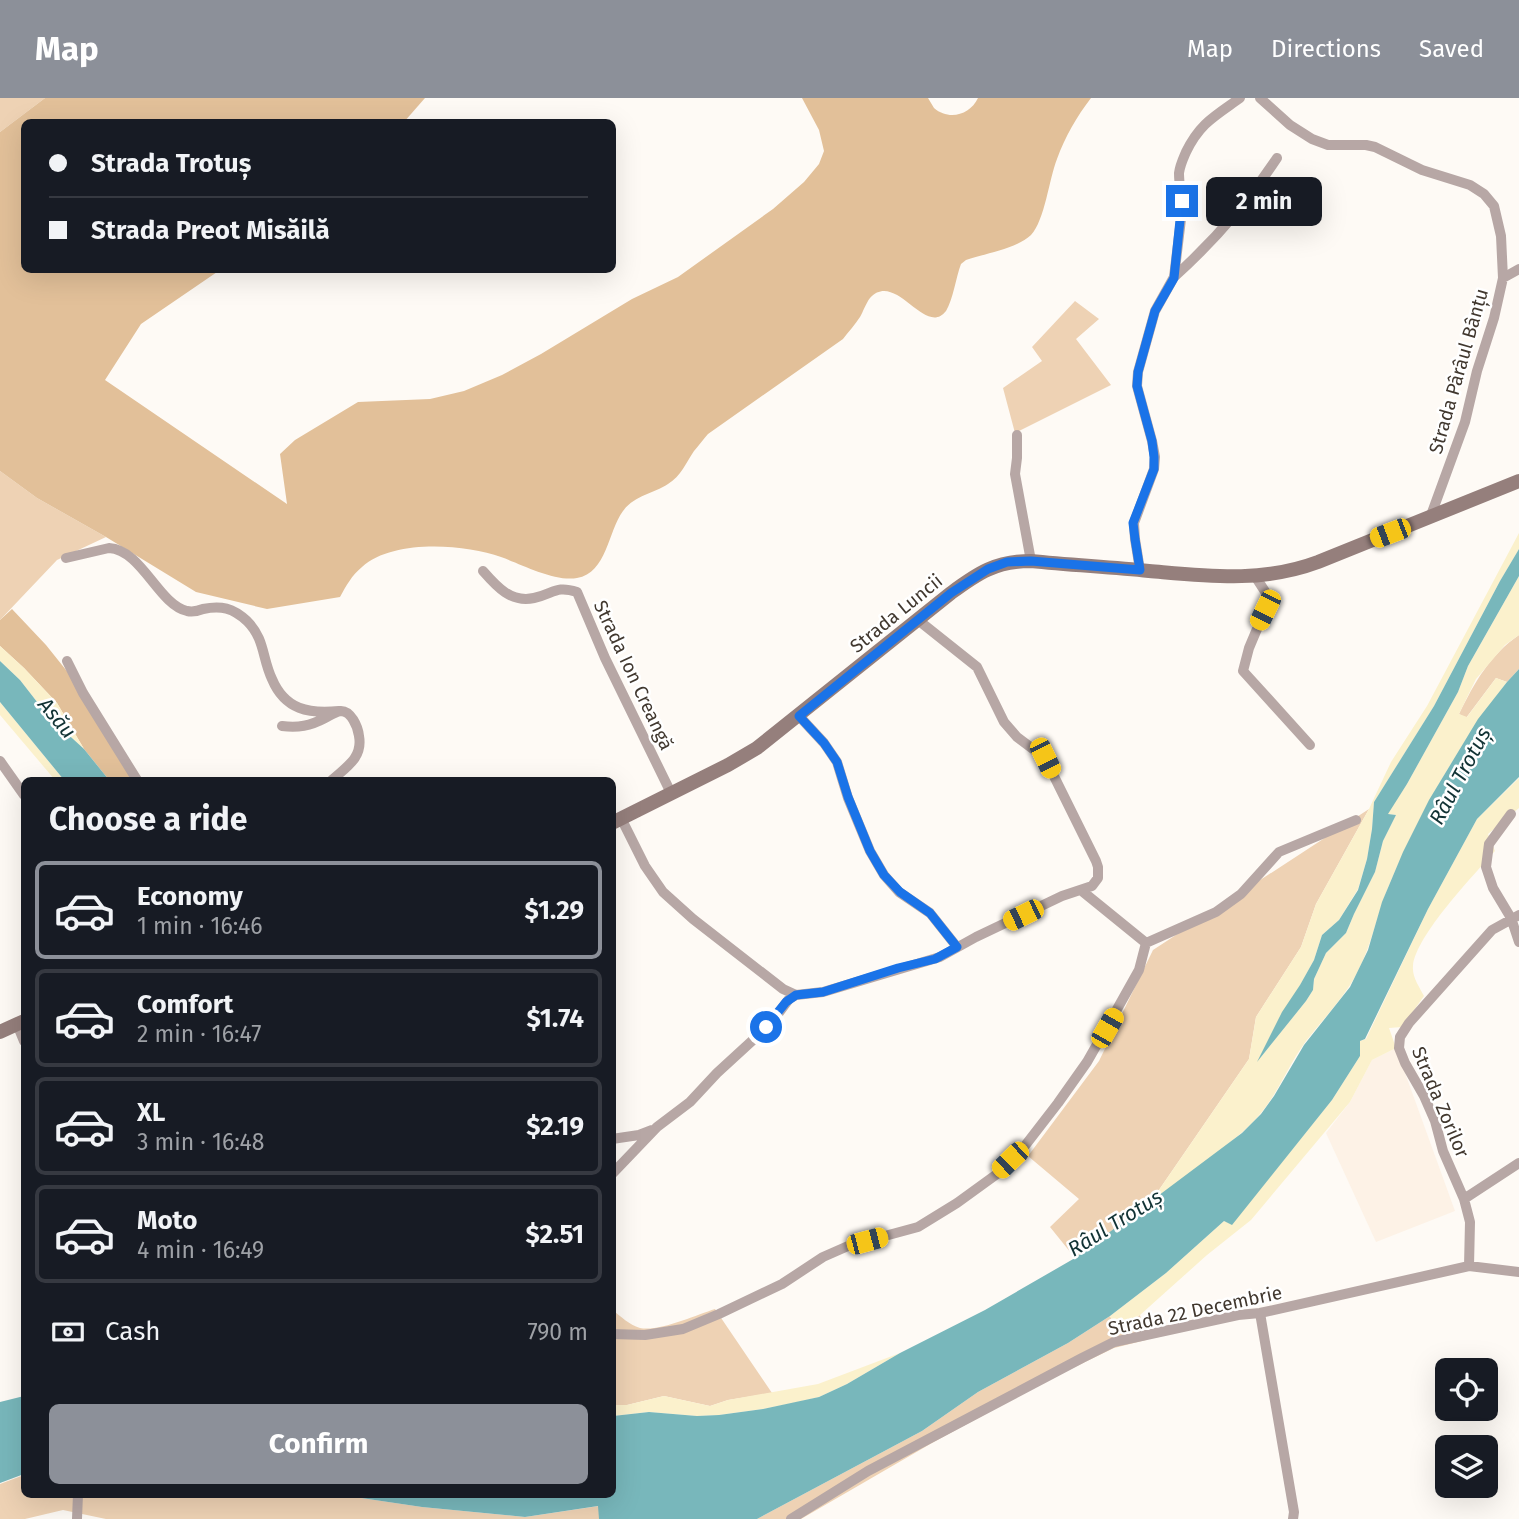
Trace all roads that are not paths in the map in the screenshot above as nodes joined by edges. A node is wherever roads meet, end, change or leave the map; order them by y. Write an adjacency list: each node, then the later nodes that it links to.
1 (1240, 98): 5 (street)
2 (1260, 98): 6 (street, Strada Pârâul Bânțu)
3 (1277, 158): 5 (street)
4 (1519, 269): 6 (street)
5 (1174, 278): 12 (street)
6 (1503, 278): 9 (street, Strada Pârâul Bânțu)
7 (1017, 435): 11 (street)
8 (1519, 481): 9 (main road, Strada Luncii)
9 (1430, 518): 14 (main road, Strada Luncii)
10 (66, 558): 17 (street)
11 (1031, 561): 12 (main road, Strada Luncii); 15 (main road, Strada Luncii)
12 (1140, 570): 14 (main road, Strada Luncii)
13 (483, 571): 25 (street, Strada Ion Creangă)
14 (1255, 576): 20 (street)
15 (918, 620): 18 (main road, Strada Luncii); 29 (street)
16 (67, 661): 22 (street)
17 (339, 711): 19 (street); 23 (street)
18 (799, 716): 25 (main road, Strada Luncii); 33 (street)
19 (282, 726)
20 (1310, 745)
21 (0, 761): 24 (street)
22 (135, 777)
23 (336, 777)
24 (21, 790)
25 (671, 793): 28 (main road, Strada Luncii)
26 (1511, 814): 30 (street)
27 (1356, 820): 32 (street)
28 (617, 821): 34 (street)
29 (1082, 891): 32 (street); 33 (street)
30 (1515, 916): 31 (street); 41 (street, Strada Zorilor)
31 (1519, 942)
32 (1146, 943): 45 (street)
33 (957, 947): 34 (street)
34 (796, 995): 37 (street)
35 (21, 1023): 36 (main road)
36 (0, 1032)
37 (657, 1127): 38 (street); 40 (street)
38 (616, 1138)
39 (1519, 1163): 41 (street)
40 (616, 1170)
41 (1464, 1199): 42 (street, Strada Zorilor)
42 (1469, 1266): 43 (street, Strada 22 Decembrie); 44 (street, Strada 22 Decembrie)
43 (1519, 1272)
44 (1261, 1313): 48 (street, Strada 22 Decembrie); 49 (street)
45 (616, 1334)
46 (78, 1498): 47 (street)
47 (78, 1519)
48 (791, 1519)
49 (1293, 1519)

